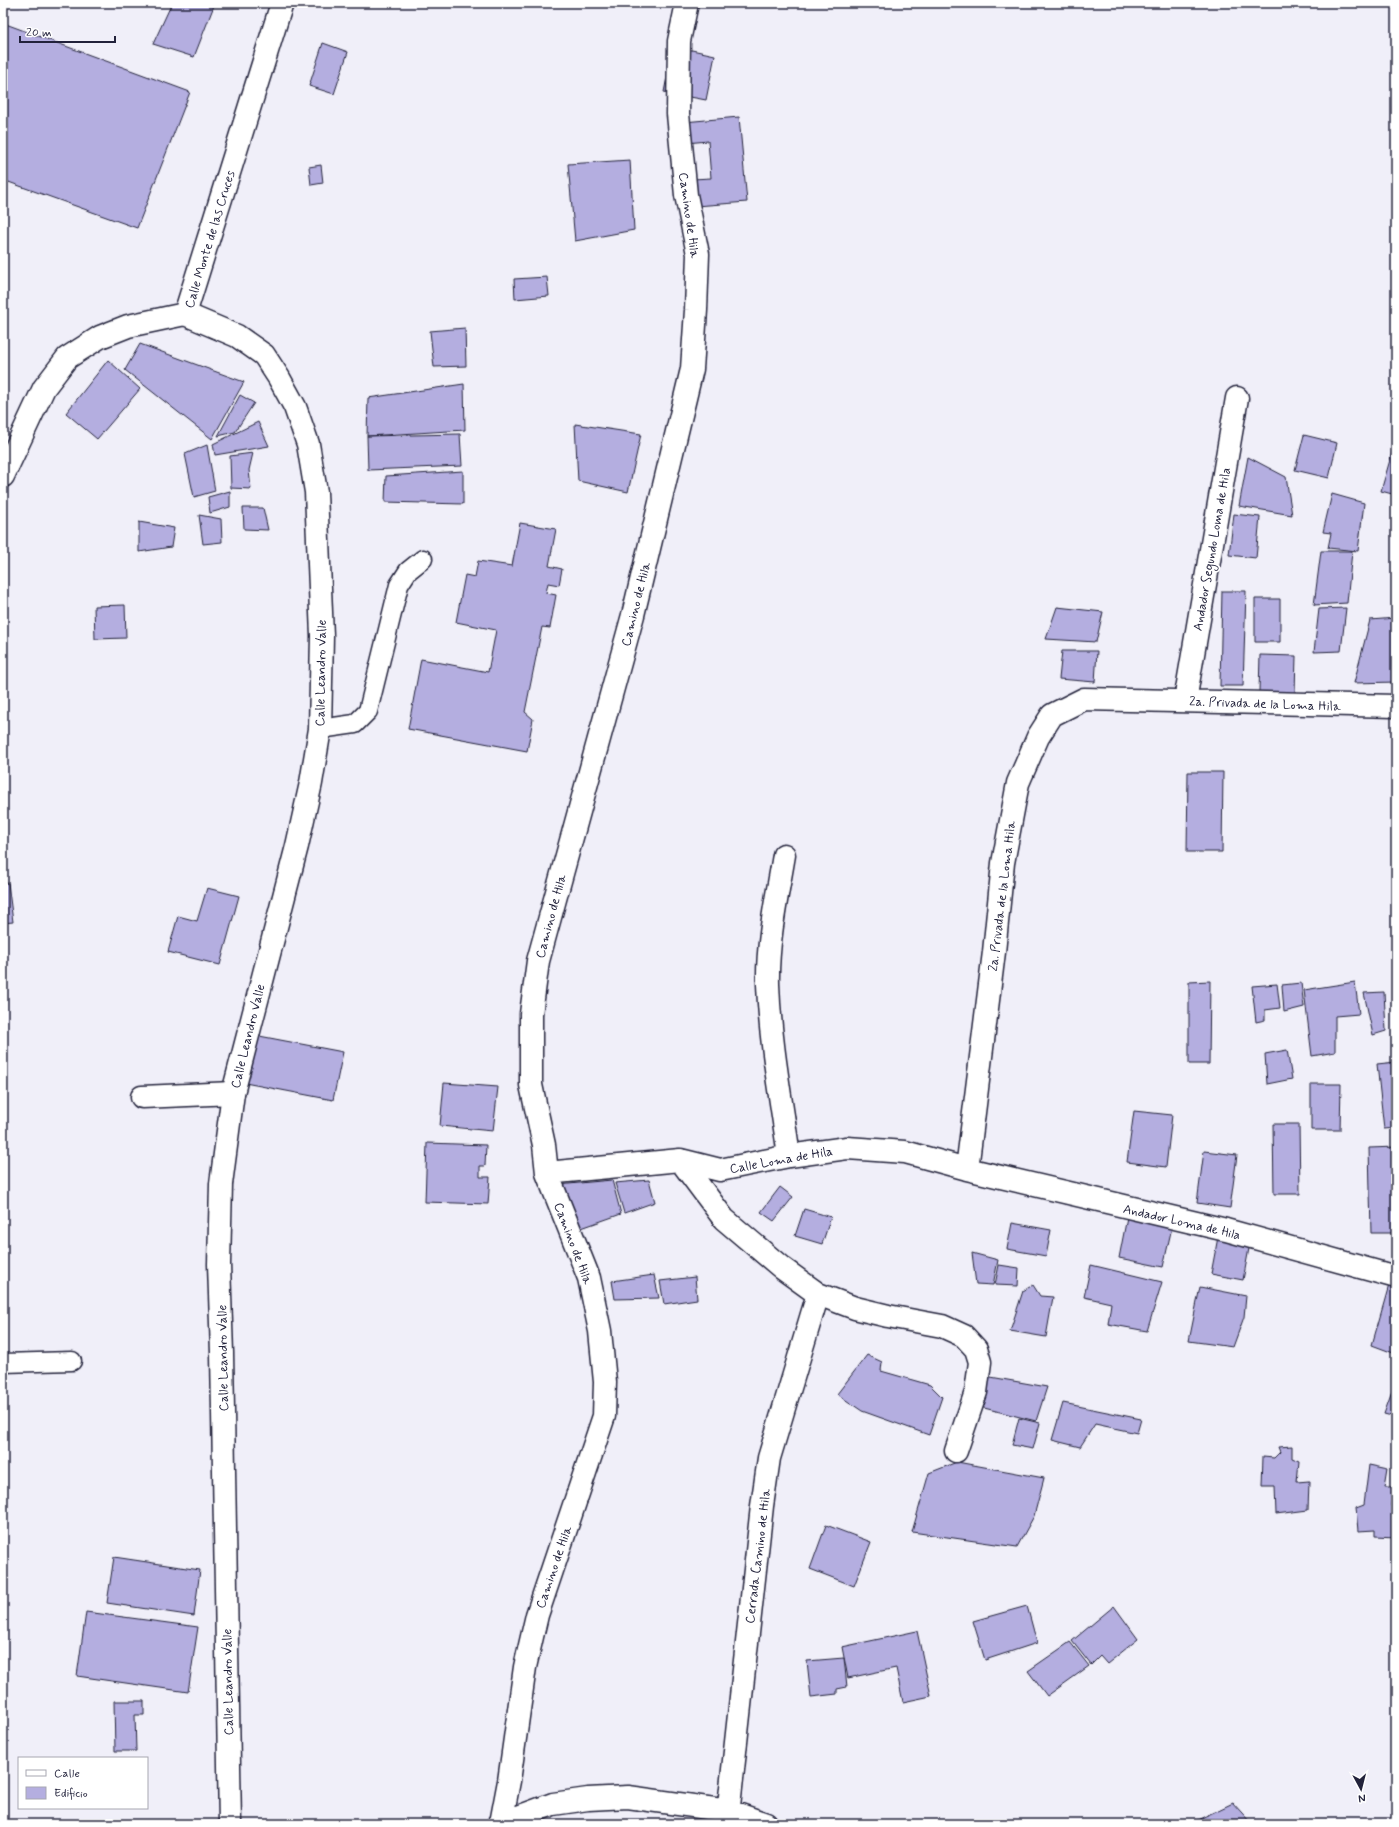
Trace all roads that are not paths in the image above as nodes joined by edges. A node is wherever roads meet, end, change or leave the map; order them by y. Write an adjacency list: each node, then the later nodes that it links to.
1 (282, 3): 3 (street, Calle Monte de las Cruces)
2 (688, 3): 16 (street, Camino de Hila)
3 (186, 314): 5 (street, Calle Monte de las Cruces); 9 (street, Calle Leandro Valle)
4 (1237, 398): 7 (street, Andador Segundo Loma de Hila)
5 (3, 476)
6 (423, 560): 9 (lane)
7 (1185, 700): 8 (street, 2a. Privada de la Loma Hila); 15 (street, 2a. Privada de la Loma Hila)
8 (1396, 706)
9 (320, 729): 11 (street, Calle Leandro Valle)
10 (784, 855): 13 (street)
11 (232, 1093): 12 (street); 24 (street, Calle Leandro Valle)
12 (142, 1097)
13 (789, 1156): 14 (street, Calle Loma de Hila); 15 (street, Calle Loma de Hila)
14 (680, 1160): 16 (street, Calle Loma de Hila); 18 (street)
15 (967, 1169): 17 (street, Andador Loma de Hila)
16 (547, 1173): 23 (street, Camino de Hila)
17 (1396, 1277)
18 (818, 1294): 21 (street); 22 (street, Cerrada Camino de Hila)
19 (72, 1361): 20 (lane)
20 (3, 1363)
21 (956, 1451)
22 (728, 1818): 23 (street, Camino de Hila); 25 (street, Camino de Hila)
23 (500, 1823)
24 (230, 1824)
25 (766, 1824)

